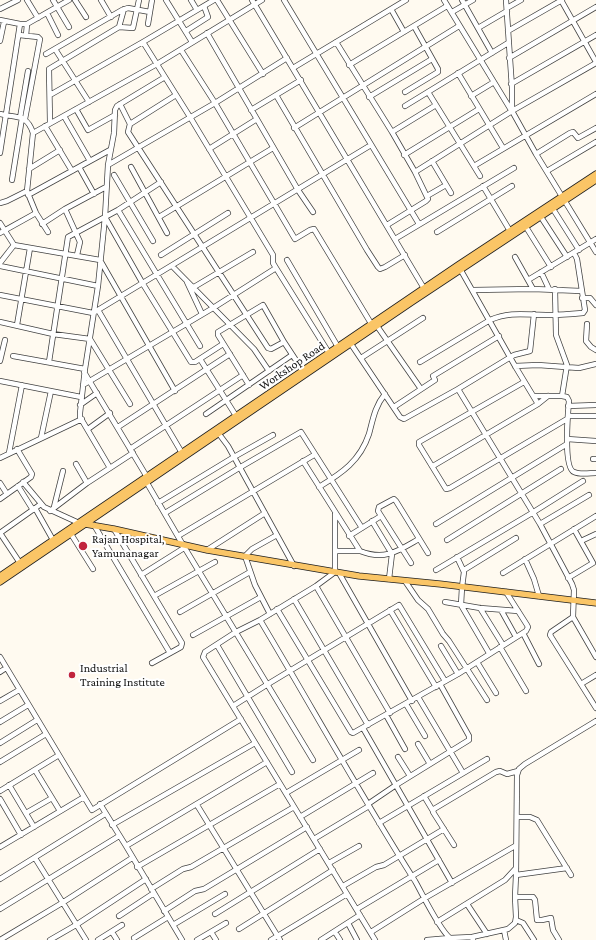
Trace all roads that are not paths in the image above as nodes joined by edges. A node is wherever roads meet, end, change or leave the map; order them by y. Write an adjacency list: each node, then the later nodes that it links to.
1 (18, 0): 22 (street)
2 (27, 0): 40 (street)
3 (53, 0): 27 (street)
4 (69, 0): 27 (street)
5 (75, 0): 38 (street)
6 (101, 0): 39 (street)
7 (139, 0): 31 (street)
8 (152, 0): 35 (street)
9 (166, 0): 43 (street)
10 (191, 0): 34 (street)
11 (215, 0): 25 (street); 41 (street)
12 (252, 0): 23 (street)
13 (262, 0): 23 (street)
14 (284, 0): 72 (street)
15 (406, 0): 32 (street)
16 (444, 0): 26 (street)
17 (462, 0): 24 (street)
18 (473, 0): 24 (street)
19 (506, 0): 33 (street)
20 (521, 0): 33 (street)
21 (561, 0): 44 (street); 54 (street)
22 (12, 2): 29 (street)
23 (255, 5): 41 (street); 73 (street)
24 (465, 5): 36 (street); 52 (street)
25 (204, 6): 34 (street); 53 (street)
26 (447, 6): 36 (street); 48 (street)
27 (57, 7): 37 (street); 50 (street)
28 (596, 7): 44 (street)
29 (0, 9)
30 (124, 9): 31 (street); 39 (street); 51 (street)
31 (137, 9): 35 (street); 51 (street)
32 (391, 9): 55 (street); 64 (street)
33 (507, 9): 52 (street); 54 (street)
34 (197, 10): 43 (street)
35 (150, 12): 47 (street)
36 (452, 12): 49 (street)
37 (47, 13): 40 (street); 57 (street)
38 (86, 17)
39 (111, 17): 68 (street)
40 (38, 18): 46 (street)
41 (230, 20): 56 (street); 84 (street)
42 (2, 21): 45 (street); 61 (street)
43 (179, 21): 53 (street); 62 (street)
44 (573, 21): 65 (street); 74 (street)
45 (20, 24): 46 (street); 58 (street)
46 (27, 24): 60 (street)
47 (148, 24)
48 (414, 26): 55 (street); 67 (street)
49 (459, 26): 67 (street); 76 (street)
50 (69, 27)
51 (120, 28): 77 (street)
52 (478, 28): 70 (street)
53 (186, 31): 63 (street)
54 (508, 31): 66 (street)
55 (404, 32): 80 (street)
56 (208, 33): 63 (street); 91 (street)
57 (58, 34)
58 (19, 35): 60 (street); 111 (street)
59 (596, 35): 65 (street)
60 (26, 36): 115 (street)
61 (0, 41)
62 (143, 42): 79 (street); 87 (street)
63 (192, 42): 69 (street)
64 (336, 42): 72 (street); 80 (street)
65 (585, 42): 78 (street); 89 (street)
66 (508, 43): 70 (street); 74 (street)
67 (425, 46): 75 (street); 90 (street)
68 (55, 49): 71 (street); 77 (street)
69 (181, 50): 79 (street); 102 (street)
70 (492, 53): 76 (street)
71 (46, 54)
72 (317, 54): 81 (street); 100 (street)
73 (287, 58): 81 (street); 84 (street)
74 (509, 58): 89 (street)
75 (432, 60): 92 (street); 99 (street)
76 (479, 60): 83 (street); 88 (street)
77 (62, 61): 87 (street); 95 (street)
78 (596, 62): 109 (street)
79 (157, 64): 85 (street); 101 (street)
80 (349, 65): 90 (street)
81 (293, 68): 86 (street)
82 (28, 72): 115 (street)
83 (458, 73): 93 (street); 98 (street)
84 (263, 74): 91 (street)
85 (165, 77): 96 (street); 103 (street)
86 (301, 80): 97 (street); 110 (street)
87 (75, 81): 95 (street); 101 (street)
88 (494, 82): 98 (street); 109 (street)
89 (511, 84): 109 (street)
90 (362, 85): 99 (street); 100 (street)
91 (240, 88): 102 (street); 108 (street)
92 (405, 92)
93 (428, 92): 104 (street); 105 (street)
94 (596, 94): 126 (street)
95 (50, 95): 118 (street)
96 (176, 95): 114 (street); 117 (street)
97 (276, 95): 108 (street); 121 (street)
98 (471, 96): 107 (street)
99 (369, 97): 123 (street)
100 (342, 98): 110 (street); 129 (street)
101 (89, 102): 106 (street)
102 (215, 103): 114 (street); 125 (street)
103 (120, 104): 112 (street); 117 (street)
104 (436, 105): 119 (street); 123 (street)
105 (405, 106)
106 (76, 109): 112 (street); 113 (street)
107 (479, 109): 119 (street); 120 (street)
108 (251, 110): 116 (street)
109 (512, 111): 120 (street); 126 (street)
110 (320, 112): 121 (street); 139 (street)
111 (3, 115): 115 (street); 136 (street)
112 (115, 115): 135 (street)
113 (64, 116): 118 (street); 140 (street)
114 (190, 117): 130 (street); 133 (street)
115 (22, 118): 124 (street); 157 (street)
116 (257, 119): 125 (street); 131 (street)
117 (130, 124): 130 (street)
118 (48, 125): 124 (street); 134 (street)
119 (449, 126): 128 (street); 138 (street)
120 (490, 126): 128 (street); 132 (street)
121 (294, 128): 153 (street)
122 (596, 128): 137 (street)
123 (392, 132): 138 (street)
124 (33, 133): 148 (street)
125 (234, 135): 133 (street); 141 (street)
126 (525, 135): 132 (street); 137 (street)
127 (596, 142): 150 (street)
128 (460, 144): 142 (street); 144 (street)
129 (371, 145): 139 (street); 179 (street)
130 (138, 148): 143 (street); 159 (street)
131 (273, 148): 141 (street); 164 (street)
132 (503, 148): 144 (street)
133 (209, 149): 156 (street)
134 (60, 150): 148 (street); 149 (street)
135 (110, 150): 140 (street); 143 (street)
136 (0, 152)
137 (536, 154): 150 (street)
138 (404, 155): 151 (street)
139 (348, 160): 153 (street); 190 (street)
140 (90, 161): 145 (street)
141 (250, 161): 156 (street); 174 (street)
142 (432, 161): 151 (street); 160 (street)
143 (108, 166): 163 (street)
144 (474, 166): 155 (street)
145 (79, 167): 149 (street); 168 (street)
146 (131, 167): 165 (street)
147 (514, 168): 161 (street)
148 (29, 169): 166 (street)
149 (72, 171): 166 (street)
150 (547, 171): 170 (street)
151 (415, 172): 169 (street)
152 (596, 174): 170 (main road, Workshop Road)
153 (323, 175): 164 (street); 213 (street)
154 (114, 176): 173 (street)
155 (480, 176)
156 (226, 177): 175 (street); 186 (street)
157 (12, 180)
158 (596, 180): 170 (main road, Workshop Road)
159 (161, 182): 165 (street); 175 (street)
160 (446, 185): 167 (street); 169 (street)
161 (483, 186): 171 (street); 189 (street)
162 (512, 186): 171 (street)
163 (106, 187): 168 (street); 185 (street)
164 (298, 190): 174 (street); 180 (street)
165 (145, 192): 173 (street); 183 (street)
166 (27, 193): 172 (street); 181 (street)
167 (451, 193)
168 (94, 194): 176 (street)
169 (427, 196): 179 (street)
170 (564, 198): 177 (main road, Workshop Road); 193 (main road, Workshop Road); 203 (street)
171 (491, 199): 193 (street); 196 (street)
172 (1, 202)
173 (130, 203): 178 (street); 202 (street)
174 (274, 204): 186 (street); 261 (street)
175 (177, 206): 183 (street); 199 (street)
176 (66, 209): 188 (street); 195 (street)
177 (553, 209): 184 (main road, Workshop Road); 207 (street)
178 (118, 210): 185 (street); 227 (street)
179 (410, 211): 189 (street); 190 (street)
180 (313, 212)
181 (36, 213): 188 (street); 192 (street)
182 (228, 213): 199 (street)
183 (159, 216): 198 (street)
184 (541, 216): 191 (main road, Workshop Road); 216 (street)
185 (105, 217): 195 (street); 217 (street); 231 (street)
186 (250, 219): 205 (street); 222 (street)
187 (0, 223): 192 (street)
188 (42, 224): 194 (street)
189 (419, 224): 200 (street)
190 (387, 225): 200 (street)
191 (526, 227): 221 (street); 223 (main road, Workshop Road)
192 (5, 230): 197 (street); 204 (street)
193 (510, 231): 223 (main road, Workshop Road)
194 (48, 232)
195 (76, 232): 211 (street); 214 (street)
196 (436, 232)
197 (0, 233)
198 (167, 233)
199 (195, 233): 205 (street); 212 (street)
200 (395, 239): 213 (street)
201 (596, 239): 203 (street)
202 (153, 241)
203 (590, 242): 207 (street); 209 (street)
204 (14, 245): 206 (street); 219 (street)
205 (204, 247): 220 (street); 225 (street)
206 (30, 248): 211 (street); 224 (street)
207 (579, 250): 210 (street)
208 (253, 252): 225 (street)
209 (596, 252)
210 (574, 253): 216 (street); 239 (street)
211 (65, 254): 214 (street); 229 (street)
212 (161, 255)
213 (404, 255): 237 (street)
214 (76, 256): 217 (street)
215 (515, 257): 230 (street)
216 (567, 257): 221 (street)
217 (100, 260): 232 (street); 242 (street)
218 (287, 260): 273 (street)
219 (0, 264): 224 (street)
220 (172, 266): 227 (street); 228 (street)
221 (551, 267): 226 (street)
222 (276, 268): 240 (street); 275 (street)
223 (460, 268): 237 (main road, Workshop Road); 238 (street)
224 (26, 272): 229 (street); 244 (street)
225 (219, 272): 233 (street); 240 (street)
226 (541, 272): 230 (street); 235 (street)
227 (158, 274): 231 (street); 257 (street)
228 (185, 278): 233 (street); 250 (street)
229 (61, 279): 232 (street); 246 (street)
230 (528, 280): 234 (street)
231 (143, 284): 242 (street); 262 (street)
232 (98, 286): 249 (street)
233 (194, 287): 247 (street)
234 (533, 289): 235 (street); 238 (street)
235 (550, 289): 236 (street)
236 (555, 289): 239 (street); 252 (street)
237 (426, 290): 261 (main road, Workshop Road)
238 (472, 290): 255 (street)
239 (581, 290): 243 (street)
240 (233, 294): 247 (street); 253 (street)
241 (0, 295): 244 (street)
242 (121, 297): 248 (street); 271 (street)
243 (582, 298): 245 (street); 252 (street)
244 (21, 299): 246 (street); 259 (street)
245 (596, 305)
246 (57, 306): 249 (street); 263 (street)
247 (213, 308): 250 (street); 260 (street)
248 (98, 310): 249 (street); 281 (street)
249 (93, 313): 265 (street)
250 (202, 314): 257 (street)
251 (534, 314): 252 (street); 255 (street); 279 (street)
252 (555, 314): 288 (street)
253 (247, 315): 260 (street); 268 (street); 268 (street)
254 (423, 318): 267 (street)
255 (490, 320): 264 (street); 285 (street)
256 (0, 322): 259 (street)
257 (186, 324): 262 (street); 272 (street)
258 (587, 324): 274 (street)
259 (17, 325): 263 (street)
260 (230, 325): 269 (street); 292 (street)
261 (374, 325): 267 (street); 270 (main road, Workshop Road); 273 (main road, Workshop Road)
262 (172, 332): 271 (street); 282 (street)
263 (53, 334): 265 (street); 284 (street)
264 (499, 336): 279 (street); 304 (street)
265 (90, 339): 289 (street); 291 (street)
266 (5, 340): 283 (street)
267 (387, 341): 280 (street); 304 (street)
268 (284, 342): 277 (street)
269 (223, 344): 276 (street); 282 (street)
270 (351, 344): 280 (street); 325 (main road, Workshop Road)
271 (149, 346): 281 (street); 302 (street)
272 (200, 346)
273 (338, 347): 275 (main road, Workshop Road)
274 (596, 350)
275 (329, 353): 293 (main road, Workshop Road)
276 (230, 354): 290 (street); 294 (street)
277 (292, 355): 292 (street); 293 (street)
278 (13, 356): 284 (street)
279 (510, 357): 287 (street); 301 (street)
280 (361, 358): 307 (street)
281 (126, 359): 289 (street); 314 (street)
282 (200, 359): 290 (street)
283 (0, 361)
284 (49, 362): 291 (street)
285 (420, 362)
286 (596, 364): 288 (street)
287 (515, 366): 288 (street); 297 (street)
288 (567, 368): 310 (street)
289 (109, 369): 296 (street); 313 (street)
290 (207, 370): 302 (street); 303 (street)
291 (84, 371): 296 (street); 299 (street)
292 (269, 371): 300 (street)
293 (303, 371): 325 (main road, Workshop Road)
294 (242, 375): 300 (street); 303 (street)
295 (0, 381): 298 (street)
296 (89, 381): 299 (street); 306 (street)
297 (524, 382): 308 (street); 320 (street)
298 (22, 385): 305 (street); 338 (street)
299 (83, 385): 311 (street)
300 (249, 385): 312 (street)
301 (458, 389): 319 (street); 320 (street)
302 (175, 390): 314 (street)
303 (220, 390): 312 (street); 327 (street)
304 (421, 390): 319 (street)
305 (51, 391): 311 (street); 333 (street)
306 (97, 393): 316 (street); 321 (street)
307 (385, 394): 319 (street); 354 (street)
308 (534, 396): 309 (street); 315 (street)
309 (548, 396): 310 (street); 315 (street)
310 (562, 396): 318 (street)
311 (81, 397): 316 (street)
312 (226, 401): 322 (street); 325 (street)
313 (130, 404)
314 (154, 404): 327 (street); 328 (street)
315 (538, 404): 332 (street)
316 (80, 405): 326 (street)
317 (596, 405): 318 (street)
318 (568, 406): 324 (street)
319 (394, 407)
320 (472, 412): 332 (street); 346 (street)
321 (110, 413): 328 (street); 329 (street)
322 (206, 414)
323 (596, 416): 324 (street)
324 (567, 418): 335 (street); 343 (street)
325 (237, 419): 330 (main road, Workshop Road); 339 (main road, Workshop Road)
326 (82, 420): 329 (street); 333 (street)
327 (165, 425): 337 (street); 339 (street)
328 (118, 427): 337 (street)
329 (88, 429): 347 (street)
330 (219, 434): 341 (street); 353 (main road, Workshop Road)
331 (273, 435): 341 (street)
332 (486, 436): 343 (street); 346 (street)
333 (41, 438): 336 (street)
334 (596, 441): 335 (street)
335 (567, 442): 351 (street); 352 (street)
336 (17, 449): 338 (street); 356 (street)
337 (132, 451): 347 (street); 353 (street)
338 (9, 453): 342 (street)
339 (182, 453): 353 (main road, Workshop Road)
340 (314, 454): 344 (street); 348 (street); 354 (street)
341 (234, 457): 348 (street); 366 (street)
342 (0, 458)
343 (500, 458): 346 (street); 352 (street)
344 (303, 461): 360 (street); 361 (street)
345 (76, 464): 358 (street)
346 (433, 466)
347 (110, 468): 358 (street)
348 (239, 468): 361 (street); 372 (street)
349 (561, 469): 363 (street)
350 (63, 471): 369 (street)
351 (596, 473)
352 (511, 477): 363 (street); 379 (street)
353 (147, 480): 366 (street); 377 (main road, Workshop Road); 378 (main road, Workshop Road)
354 (331, 480): 360 (street); 383 (street)
355 (583, 481): 371 (street)
356 (23, 482): 359 (street); 367 (street)
357 (0, 483): 362 (street)
358 (87, 483): 369 (street)
359 (18, 486): 362 (street); 368 (street)
360 (319, 487): 373 (street)
361 (252, 490): 370 (street); 388 (street)
362 (6, 494): 365 (street)
363 (522, 494): 371 (street); 393 (street)
364 (589, 495): 380 (street)
365 (0, 499)
366 (158, 503): 372 (street)
367 (41, 504): 368 (street); 369 (street)
368 (34, 509): 392 (street); 406 (street)
369 (52, 509): 377 (street)
370 (265, 513): 387 (street); 398 (street)
371 (532, 513): 380 (street); 404 (street)
372 (165, 514): 388 (street)
373 (335, 514): 389 (street); 399 (street)
374 (381, 516): 376 (street); 391 (street); 397 (street)
375 (596, 516): 384 (street)
376 (372, 521): 383 (street); 402 (street)
377 (79, 523): 378 (main road); 392 (main road, Workshop Road)
378 (85, 524): 381 (main road); 385 (main road, Workshop Road)
379 (436, 524)
380 (540, 524): 395 (street)
381 (94, 526): 382 (main road); 455 (street)
382 (114, 528): 396 (main road); 417 (street)
383 (362, 528): 389 (street)
384 (574, 529): 394 (street); 395 (street)
385 (71, 534): 410 (street); 422 (main road, Workshop Road)
386 (596, 534): 394 (street)
387 (277, 535): 403 (street); 409 (street)
388 (178, 536): 396 (street)
389 (350, 536): 400 (street)
390 (516, 538): 412 (street)
391 (419, 539): 397 (street); 401 (street)
392 (53, 540): 406 (main road, Workshop Road)
393 (447, 540)
394 (581, 542): 419 (street)
395 (550, 544): 405 (street); 419 (street)
396 (184, 546): 398 (main road); 413 (street); 417 (street)
397 (401, 549): 402 (street); 408 (street)
398 (208, 550): 403 (main road)
399 (335, 551): 400 (street); 415 (street)
400 (360, 551): 402 (street)
401 (428, 553)
402 (392, 554): 420 (street)
403 (245, 556): 409 (main road); 414 (street)
404 (457, 557): 411 (street); 412 (street)
405 (525, 559): 416 (street); 428 (street)
406 (20, 562): 418 (main road, Workshop Road)
407 (215, 562): 413 (street)
408 (411, 563)
409 (294, 566): 415 (main road)
410 (93, 569)
411 (436, 570)
412 (464, 570): 424 (street)
413 (199, 571): 426 (street); 427 (street)
414 (250, 572): 426 (street); 429 (street)
415 (337, 573): 420 (main road); 423 (street); 445 (street)
416 (503, 573)
417 (141, 575): 427 (street)
418 (0, 576)
419 (568, 578): 431 (street)
420 (389, 579): 421 (main road)
421 (406, 581): 424 (main road); 464 (street)
422 (0, 582)
423 (316, 586): 430 (street); 449 (street)
424 (462, 587): 425 (main road); 434 (street)
425 (506, 592): 428 (main road); 439 (street)
426 (212, 593): 440 (street); 442 (street)
427 (154, 596): 455 (street)
428 (539, 596): 431 (main road)
429 (261, 597): 441 (street); 442 (street)
430 (294, 599): 436 (street); 454 (street)
431 (574, 600): 433 (main road); 443 (street)
432 (445, 602): 434 (street)
433 (596, 603)
434 (461, 605): 435 (street); 456 (street)
435 (480, 608): 438 (street); 453 (street)
436 (277, 609): 441 (street); 459 (street)
437 (390, 610): 445 (street); 469 (street); 472 (street)
438 (501, 610): 439 (street); 450 (street)
439 (518, 610): 447 (street)
440 (180, 612)
441 (270, 614): 444 (street)
442 (226, 615): 446 (street); 448 (street)
443 (573, 618): 458 (street); 471 (street)
444 (260, 620): 446 (street); 465 (street)
445 (368, 623): 449 (street); 479 (street)
446 (236, 632): 451 (street); 470 (street)
447 (523, 633): 450 (street); 462 (street)
448 (193, 635)
449 (346, 637): 454 (street); 485 (street)
450 (516, 637): 453 (street)
451 (217, 645): 476 (street); 483 (street)
452 (441, 646): 467 (street)
453 (502, 646): 456 (street); 474 (street)
454 (324, 650): 459 (street); 490 (street)
455 (170, 653): 461 (street)
456 (489, 654): 460 (street)
457 (0, 657): 463 (street)
458 (596, 657)
459 (308, 660): 465 (street); 490 (street)
460 (477, 662): 464 (street); 475 (street)
461 (152, 663)
462 (539, 664)
463 (6, 668): 466 (street); 473 (street)
464 (467, 668): 467 (street); 478 (street)
465 (290, 671): 470 (street); 503 (street)
466 (0, 672)
467 (458, 674): 469 (street)
468 (596, 675): 471 (street)
469 (445, 681): 472 (street)
470 (268, 684): 476 (street); 502 (street)
471 (581, 684): 484 (street)
472 (438, 685): 477 (street); 498 (street)
473 (19, 690): 480 (street); 482 (street)
474 (526, 691)
475 (496, 693)
476 (247, 697): 483 (street); 509 (street)
477 (418, 697): 479 (street); 498 (street)
478 (486, 700)
479 (412, 701): 481 (street)
480 (0, 702)
481 (406, 704): 485 (street); 492 (street)
482 (28, 705): 487 (street); 489 (street)
483 (233, 706): 486 (street)
484 (596, 708)
485 (388, 714): 490 (street); 496 (street)
486 (241, 719): 493 (street); 523 (street)
487 (37, 720): 491 (street); 494 (street)
488 (596, 721): 508 (street)
489 (0, 722)
490 (366, 727): 516 (street)
491 (46, 734): 499 (street); 504 (street)
492 (425, 736)
493 (255, 743): 505 (street); 535 (street)
494 (0, 744)
495 (418, 744): 506 (street)
496 (405, 749)
497 (359, 750): 503 (street)
498 (451, 751): 506 (street); 511 (street)
499 (59, 755): 507 (street); 520 (street)
500 (398, 757): 512 (street)
501 (487, 759): 511 (street)
502 (313, 760)
503 (342, 760): 513 (street); 518 (street)
504 (0, 762)
505 (267, 762): 514 (street); 524 (street)
506 (430, 764): 512 (street)
507 (35, 770): 515 (street); 521 (street)
508 (518, 771): 528 (street); 532 (street)
509 (292, 772)
510 (373, 773): 513 (street)
511 (463, 773): 519 (street)
512 (410, 776): 516 (street)
513 (356, 783): 525 (street); 533 (street)
514 (280, 784): 518 (street); 536 (street)
515 (9, 785): 517 (street); 530 (street)
516 (396, 785): 525 (street); 526 (street)
517 (1, 788)
518 (286, 793): 527 (street)
519 (424, 796): 526 (street); 528 (street)
520 (84, 797): 523 (street); 529 (street)
521 (52, 798): 529 (street); 530 (street)
522 (0, 799): 540 (street)
523 (100, 804): 531 (street)
524 (197, 805): 536 (street); 545 (street)
525 (368, 805): 534 (street); 542 (street)
526 (408, 805): 534 (street); 543 (street)
527 (294, 807): 533 (street); 549 (street)
528 (433, 810): 539 (street)
529 (60, 811): 537 (street)
530 (26, 813): 537 (street)
531 (106, 814): 535 (street); 552 (street)
532 (517, 817): 547 (street); 558 (street)
533 (300, 818): 538 (street)
534 (379, 824): 551 (street)
535 (112, 825): 541 (street)
536 (210, 825): 549 (street); 556 (street)
537 (34, 827): 540 (street)
538 (307, 827): 542 (street); 559 (street)
539 (444, 829): 543 (street); 544 (street)
540 (21, 835): 548 (street)
541 (119, 836): 545 (street); 566 (street)
542 (314, 839): 550 (street)
543 (427, 840): 551 (street); 554 (street)
544 (454, 844)
545 (126, 846): 553 (street)
546 (359, 846): 555 (street)
547 (515, 846): 557 (street); 567 (street)
548 (0, 847)
549 (224, 848): 559 (street); 569 (street)
550 (320, 849): 555 (street); 570 (street)
551 (399, 856): 563 (street); 568 (street)
552 (35, 858): 564 (street); 566 (street)
553 (132, 858): 556 (street); 575 (street)
554 (439, 860): 563 (street); 567 (street)
555 (329, 863): 560 (street)
556 (138, 866): 565 (street)
557 (516, 868): 561 (street); 576 (street)
558 (566, 868): 561 (street); 562 (street)
559 (237, 869): 570 (street); 579 (street)
560 (333, 870): 568 (street); 580 (street)
561 (516, 875): 573 (street)
562 (571, 875)
563 (411, 876): 574 (street); 578 (street)
564 (0, 879)
565 (146, 879): 569 (street); 589 (street)
566 (49, 880): 575 (street); 577 (street)
567 (452, 883): 574 (street)
568 (342, 886): 572 (street)
569 (153, 891): 579 (street); 583 (street)
570 (251, 891): 580 (street); 581 (street)
571 (225, 894): 591 (street)
572 (347, 894): 578 (street); 600 (street)
573 (515, 897): 585 (street); 620 (street)
574 (425, 898): 586 (street); 597 (street)
575 (62, 903): 589 (street); 603 (street)
576 (467, 904): 586 (street); 598 (street)
577 (0, 909)
578 (357, 909): 582 (street)
579 (164, 911): 584 (street)
580 (263, 913): 592 (street); 600 (street)
581 (215, 914)
582 (360, 915): 588 (street); 597 (street)
583 (119, 916)
584 (168, 917): 591 (street); 599 (street)
585 (516, 920): 593 (street); 619 (street)
586 (438, 922): 601 (street)
587 (226, 923): 595 (street)
588 (348, 923): 596 (street); 614 (street)
589 (76, 925): 604 (street); 605 (street)
590 (122, 925): 594 (street)
591 (173, 925): 608 (street)
592 (239, 929)
593 (504, 930): 598 (street); 618 (street)
594 (112, 932): 606 (street); 607 (street)
595 (211, 932): 609 (street); 610 (street)
596 (335, 932): 612 (street); 613 (street)
597 (370, 932): 615 (street)
598 (487, 934): 602 (street)
599 (134, 938)
600 (279, 938): 611 (street)
601 (454, 938): 602 (street); 617 (street)
602 (473, 938)
603 (0, 940)
604 (50, 940)
605 (86, 940)
606 (98, 940)
607 (117, 940)
608 (182, 940)
609 (197, 940)
610 (216, 940)
611 (271, 940)
612 (321, 940)
613 (340, 940)
614 (357, 940)
615 (376, 940)
616 (427, 940): 617 (street)
617 (431, 940)
618 (506, 940)
619 (534, 940)
620 (559, 940)

